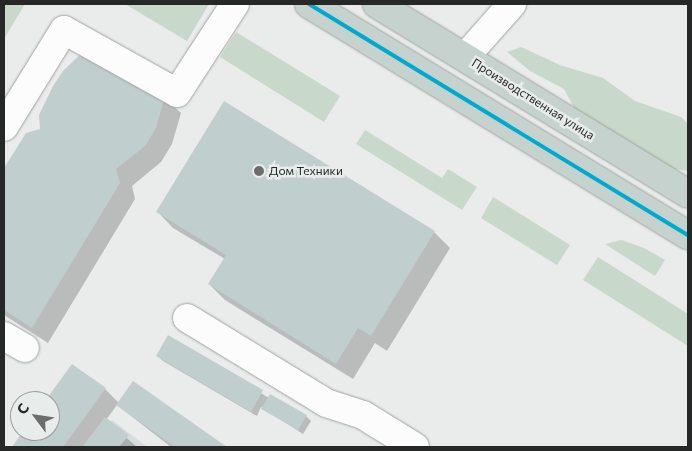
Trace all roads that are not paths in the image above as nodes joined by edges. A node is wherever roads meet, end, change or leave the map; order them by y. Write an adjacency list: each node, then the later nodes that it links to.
1 (235, 4): 6 (street)
2 (309, 4): 8 (highway)
3 (377, 4): 5 (highway, Производственная улица)
4 (512, 4): 5 (street)
5 (465, 57): 7 (highway, Производственная улица)
6 (4, 126)
7 (688, 194)
8 (688, 235)
9 (187, 318): 10 (street)
10 (415, 447)

